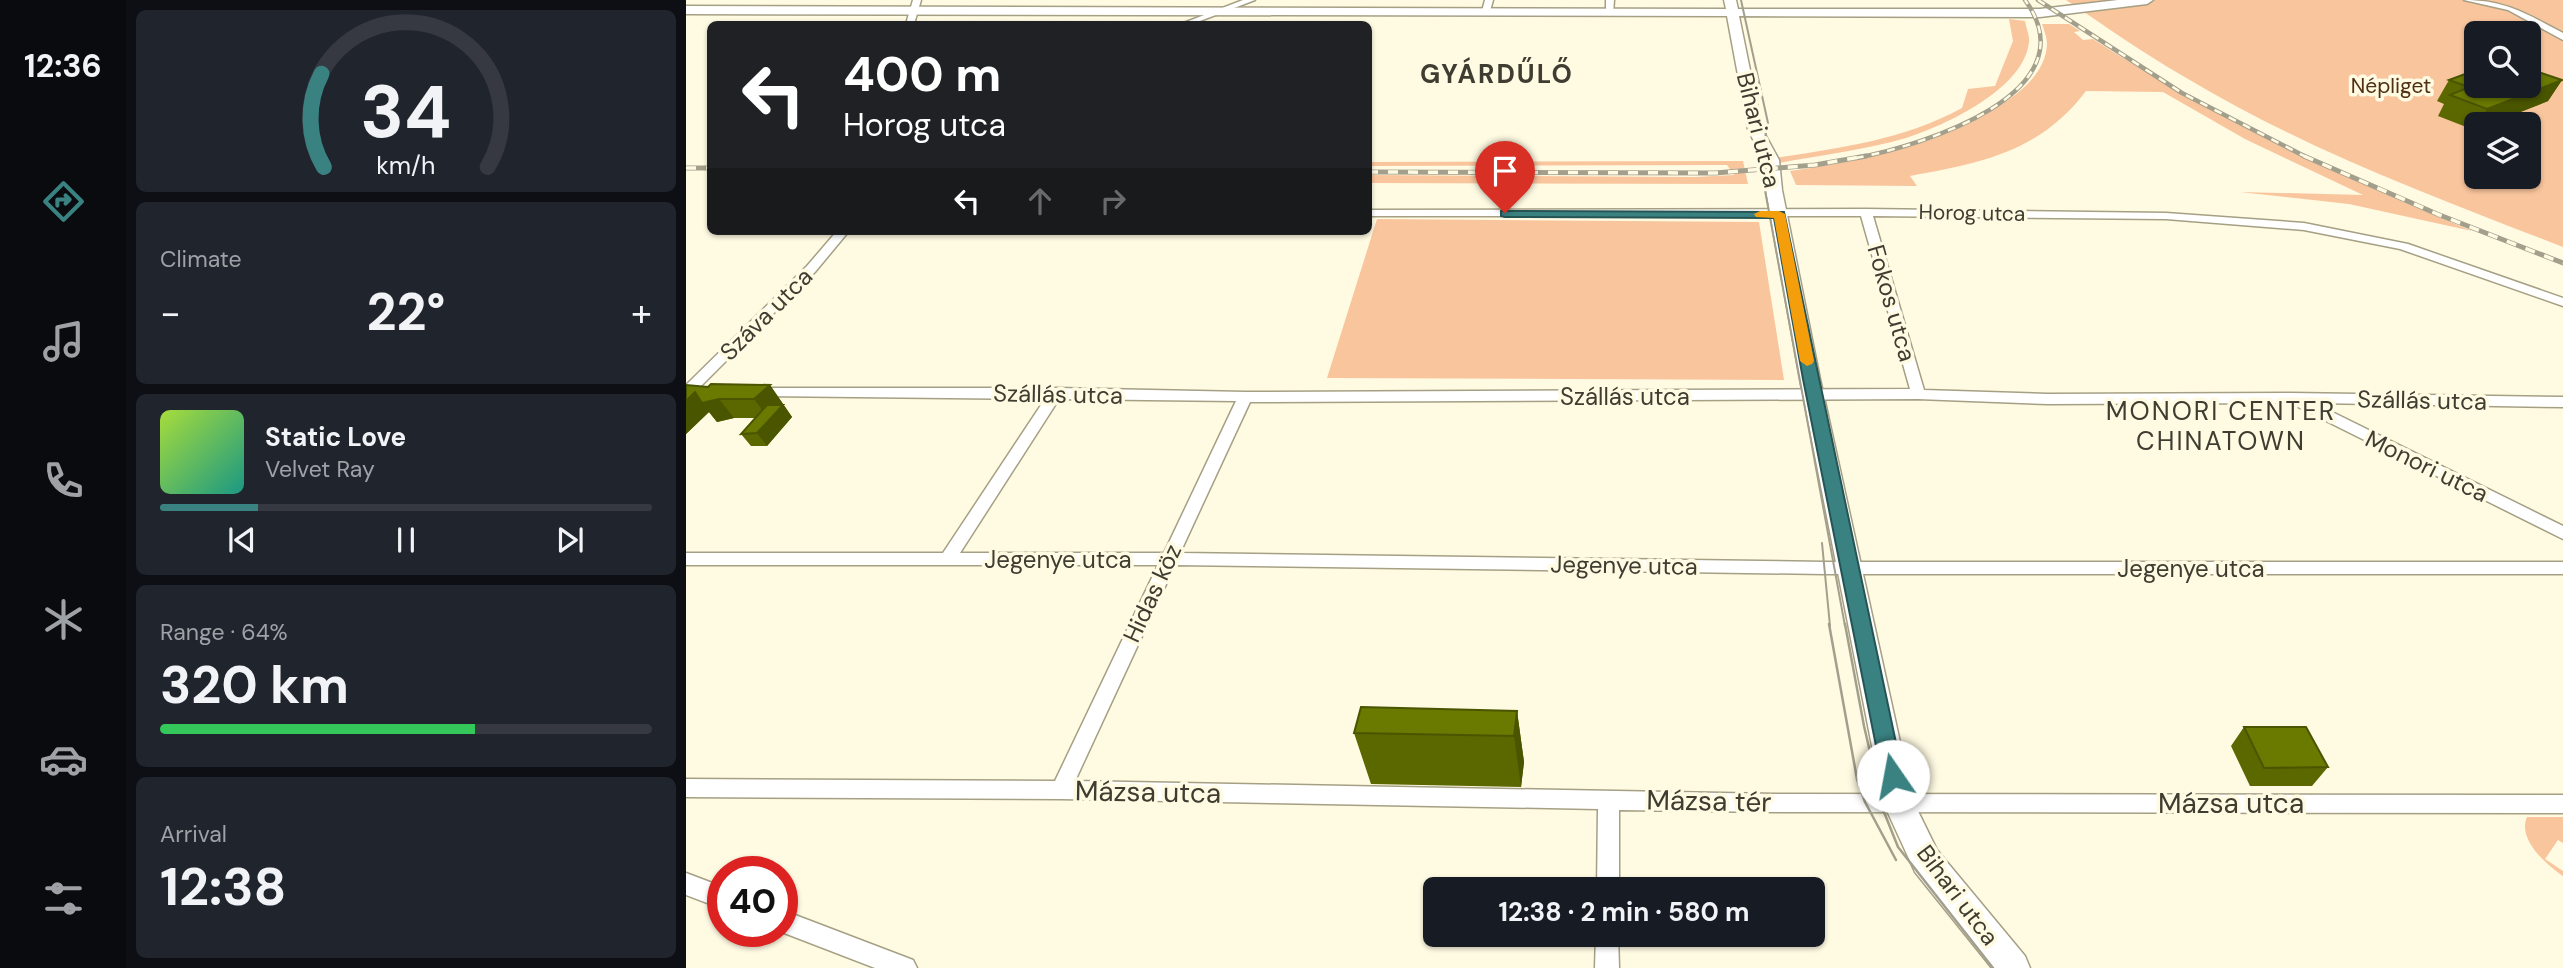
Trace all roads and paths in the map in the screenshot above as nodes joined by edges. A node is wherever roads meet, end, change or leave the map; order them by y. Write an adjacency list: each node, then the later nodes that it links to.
1 (1252, 0): 5 (street); 10 (street)
2 (2147, 0): 8 (street)
3 (2468, 0): 14 (street)
4 (916, 4): 5 (street); 9 (street); 11 (street)
5 (1223, 5): 10 (street); 12 (street); 13 (street)
6 (1488, 6): 7 (street); 10 (street)
7 (1610, 6): 8 (street)
8 (1731, 6): 17 (street, Bihari utca)
9 (686, 10)
10 (1265, 11)
11 (911, 21)
12 (1191, 21)
13 (1214, 21)
14 (2563, 37)
15 (1866, 212): 17 (street, Horog utca); 19 (street, Horog utca); 24 (street, Fokos utca)
16 (1372, 213): 17 (street, Horog utca)
17 (1779, 214): 25 (street, Bihari utca)
18 (840, 235): 22 (street, Száva utca)
19 (2563, 302)
20 (716, 391): 22 (street)
21 (743, 391): 23 (street, Szállás utca)
22 (687, 392)
23 (1056, 393): 26 (street, Szállás utca); 30 (street)
24 (1918, 394): 25 (street, Szállás utca); 27 (street, Szállás utca)
25 (1815, 396): 26 (street, Szállás utca); 33 (street, Bihari utca)
26 (1245, 397): 32 (street, Hidas köz)
27 (2291, 398): 28 (street, Szállás utca); 29 (street, Monori utca)
28 (2563, 402)
29 (2563, 533)
30 (947, 558): 31 (street, Jegenye utca); 32 (street, Jegenye utca)
31 (686, 559)
32 (1167, 559): 33 (street, Jegenye utca); 36 (street, Hidas köz)
33 (1849, 568): 34 (street, Jegenye utca); 38 (street, Bihari utca)
34 (2563, 568)
35 (686, 788): 36 (street, Mázsa utca)
36 (1061, 790): 37 (street, Mázsa utca)
37 (1609, 800): 38 (street, Mázsa tér); 40 (street)
38 (1898, 802): 39 (street, Mázsa utca); 47 (street, Bihari utca)
39 (2563, 804)
40 (1608, 877)
41 (686, 884): 42 (street)
42 (707, 892)
43 (798, 927): 45 (street)
44 (1607, 947): 46 (street)
45 (905, 968)
46 (1607, 968)
47 (2014, 968)

